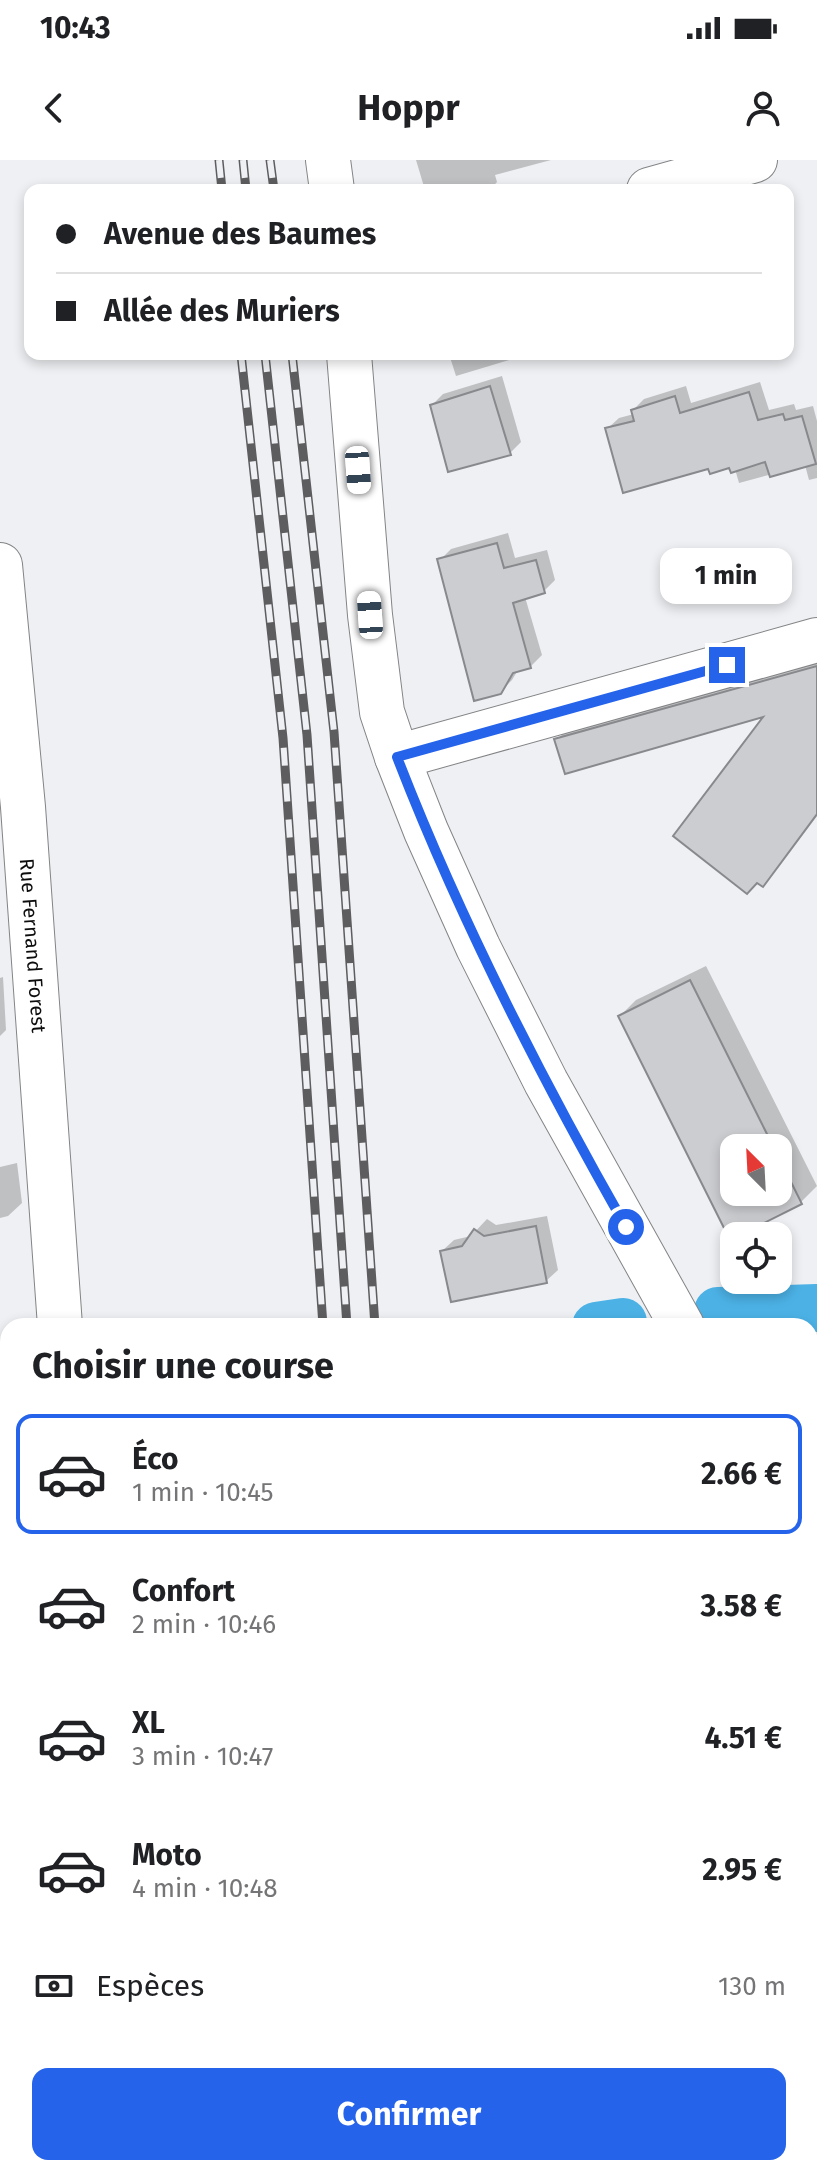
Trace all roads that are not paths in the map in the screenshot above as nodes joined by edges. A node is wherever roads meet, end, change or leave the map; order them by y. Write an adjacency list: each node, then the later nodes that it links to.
1 (328, 160): 3 (street)
2 (755, 160): 4 (street)
3 (331, 184)
4 (670, 184)
5 (349, 360): 8 (street)
6 (0, 565): 9 (street, Rue Fernand Forest)
7 (817, 640): 8 (street)
8 (397, 757): 11 (street)
9 (11, 809): 10 (street, Rue Fernand Forest)
10 (59, 1318)
11 (678, 1318)

